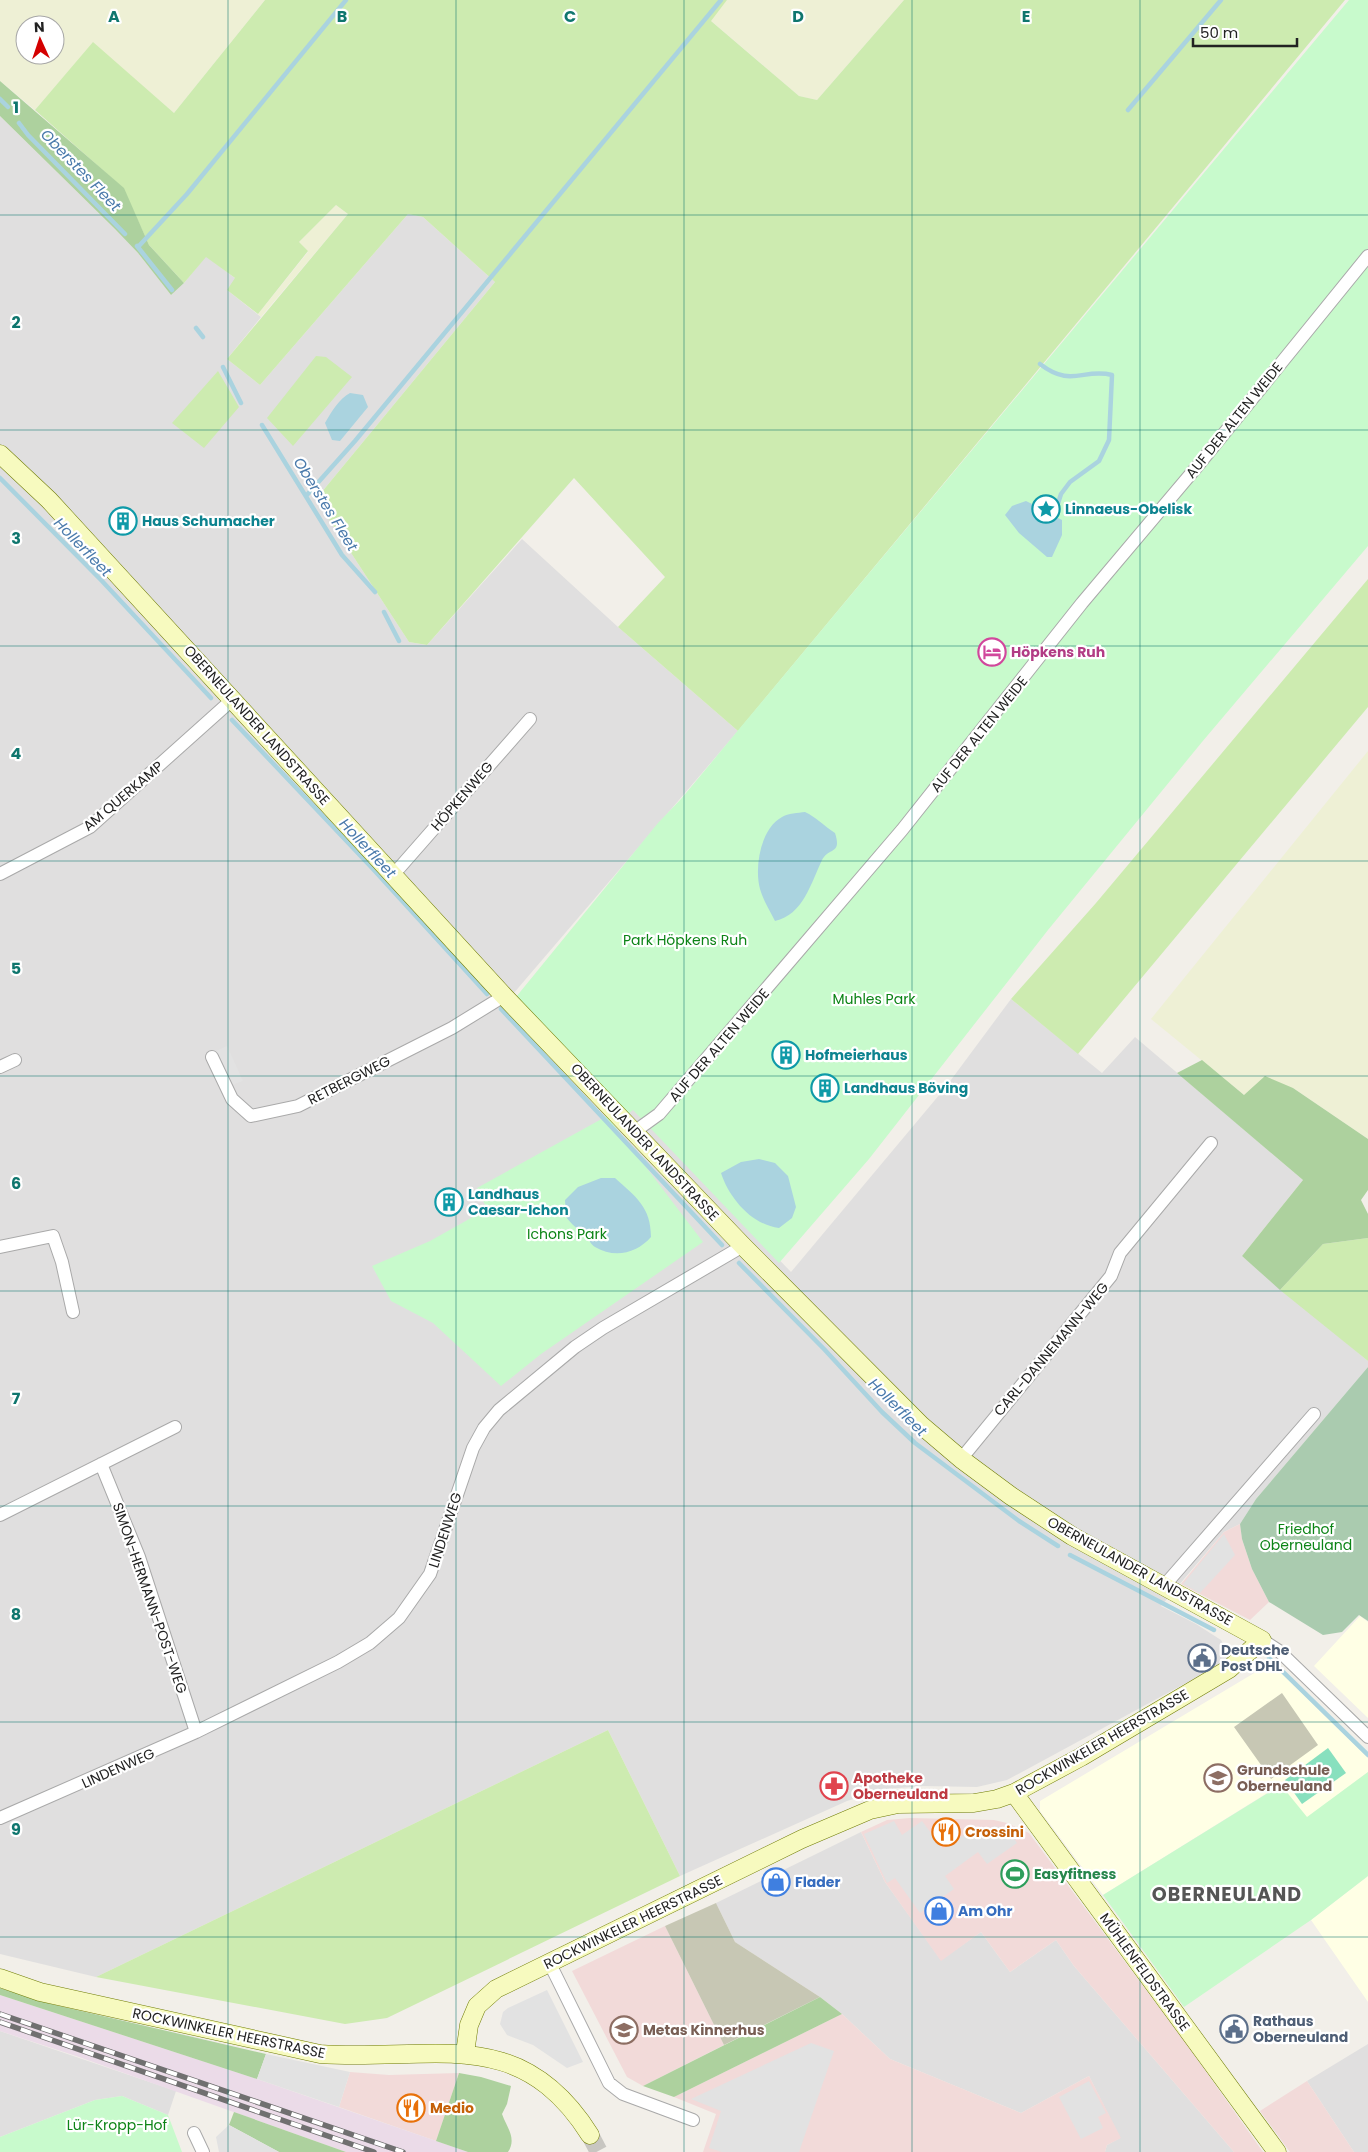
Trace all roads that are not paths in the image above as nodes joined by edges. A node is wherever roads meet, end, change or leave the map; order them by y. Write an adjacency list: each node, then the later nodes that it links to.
1 (1368, 256): 11 (street, AUF DER ALTEN WEIDE)
2 (0, 454): 3 (street, OBERNEULANDER LANDSTRASSE)
3 (234, 699): 5 (street, AM QUERKAMP); 6 (street, OBERNEULANDER LANDSTRASSE)
4 (530, 719): 6 (street, HÖPKENWEG)
5 (0, 874)
6 (394, 874): 7 (street, OBERNEULANDER LANDSTRASSE)
7 (504, 996): 8 (street, RETBERGWEG); 11 (street, OBERNEULANDER LANDSTRASSE)
8 (212, 1057)
9 (15, 1060): 10 (street)
10 (0, 1067)
11 (634, 1132): 13 (street, OBERNEULANDER LANDSTRASSE)
12 (1211, 1143): 18 (street, CARL-DANNEMANN-WEG)
13 (743, 1246): 18 (street, OBERNEULANDER LANDSTRASSE); 23 (street, LINDENWEG)
14 (0, 1247): 15 (street)
15 (73, 1312)
16 (1314, 1414): 21 (street)
17 (174, 1427): 19 (street)
18 (961, 1459): 21 (street, OBERNEULANDER LANDSTRASSE)
19 (101, 1464): 20 (street); 23 (street, SIMON-HERMANN-POST-WEG)
20 (0, 1516)
21 (1163, 1587): 22 (street, OBERNEULANDER LANDSTRASSE)
22 (1262, 1640): 24 (street, OBERNEULANDER LANDSTRASSE); 25 (street, ROCKWINKELER HEERSTRASSE)
23 (196, 1732): 26 (street, LINDENWEG)
24 (1368, 1737)
25 (1014, 1793): 27 (street, ROCKWINKELER HEERSTRASSE); 34 (street, MÜHLENFELDSTRASSE)
26 (0, 1818)
27 (550, 1964): 29 (street, ROCKWINKELER HEERSTRASSE); 30 (street)
28 (0, 1978): 29 (street, ROCKWINKELER HEERSTRASSE)
29 (465, 2053): 32 (street)
30 (693, 2120)
31 (194, 2133): 33 (street)
32 (590, 2135)
33 (203, 2152)
34 (1277, 2152)

